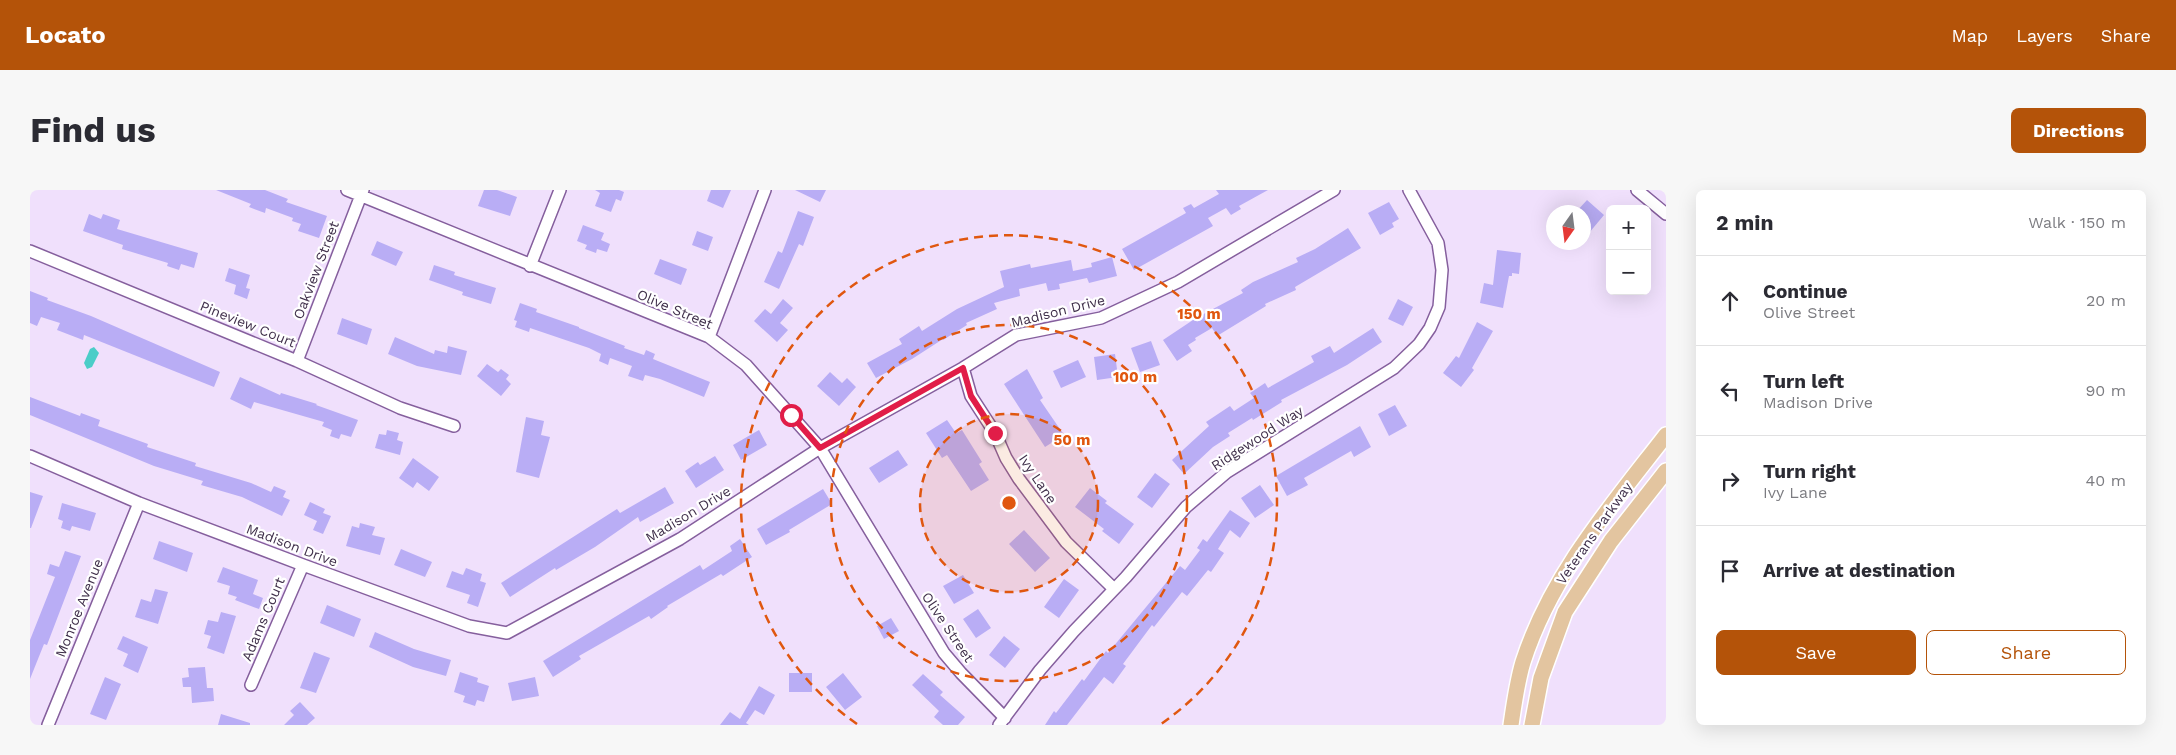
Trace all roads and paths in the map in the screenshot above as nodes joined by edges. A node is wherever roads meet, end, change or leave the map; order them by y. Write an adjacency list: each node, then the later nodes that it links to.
1 (347, 190): 7 (street, Olive Street)
2 (560, 190): 10 (street)
3 (765, 190): 11 (street)
4 (1334, 190): 13 (street, Madison Drive)
5 (1409, 190): 21 (street, Ridgewood Way)
6 (1637, 190): 8 (street)
7 (362, 193): 10 (street, Olive Street); 12 (street, Oakview Street)
8 (1666, 214)
9 (30, 251): 12 (street, Pineview Court)
10 (530, 266): 11 (street, Olive Street)
11 (709, 337): 16 (street, Olive Street)
12 (297, 361): 14 (street, Pineview Court)
13 (963, 368): 16 (street, Madison Drive); 21 (street, Ivy Lane)
14 (454, 426)
15 (1666, 435): 25 (main road, Veterans Parkway)
16 (820, 448): 20 (street, Madison Drive); 23 (street, Olive Street)
17 (30, 456): 19 (street, Madison Drive)
18 (1666, 471): 26 (main road, Veterans Parkway)
19 (139, 503): 20 (street, Madison Drive); 24 (street, Monroe Avenue)
20 (303, 565): 22 (street, Adams Court)
21 (1114, 589): 23 (street, Ridgewood Way)
22 (251, 685)
23 (1002, 721)
24 (48, 725)
25 (1511, 725)
26 (1532, 725)

